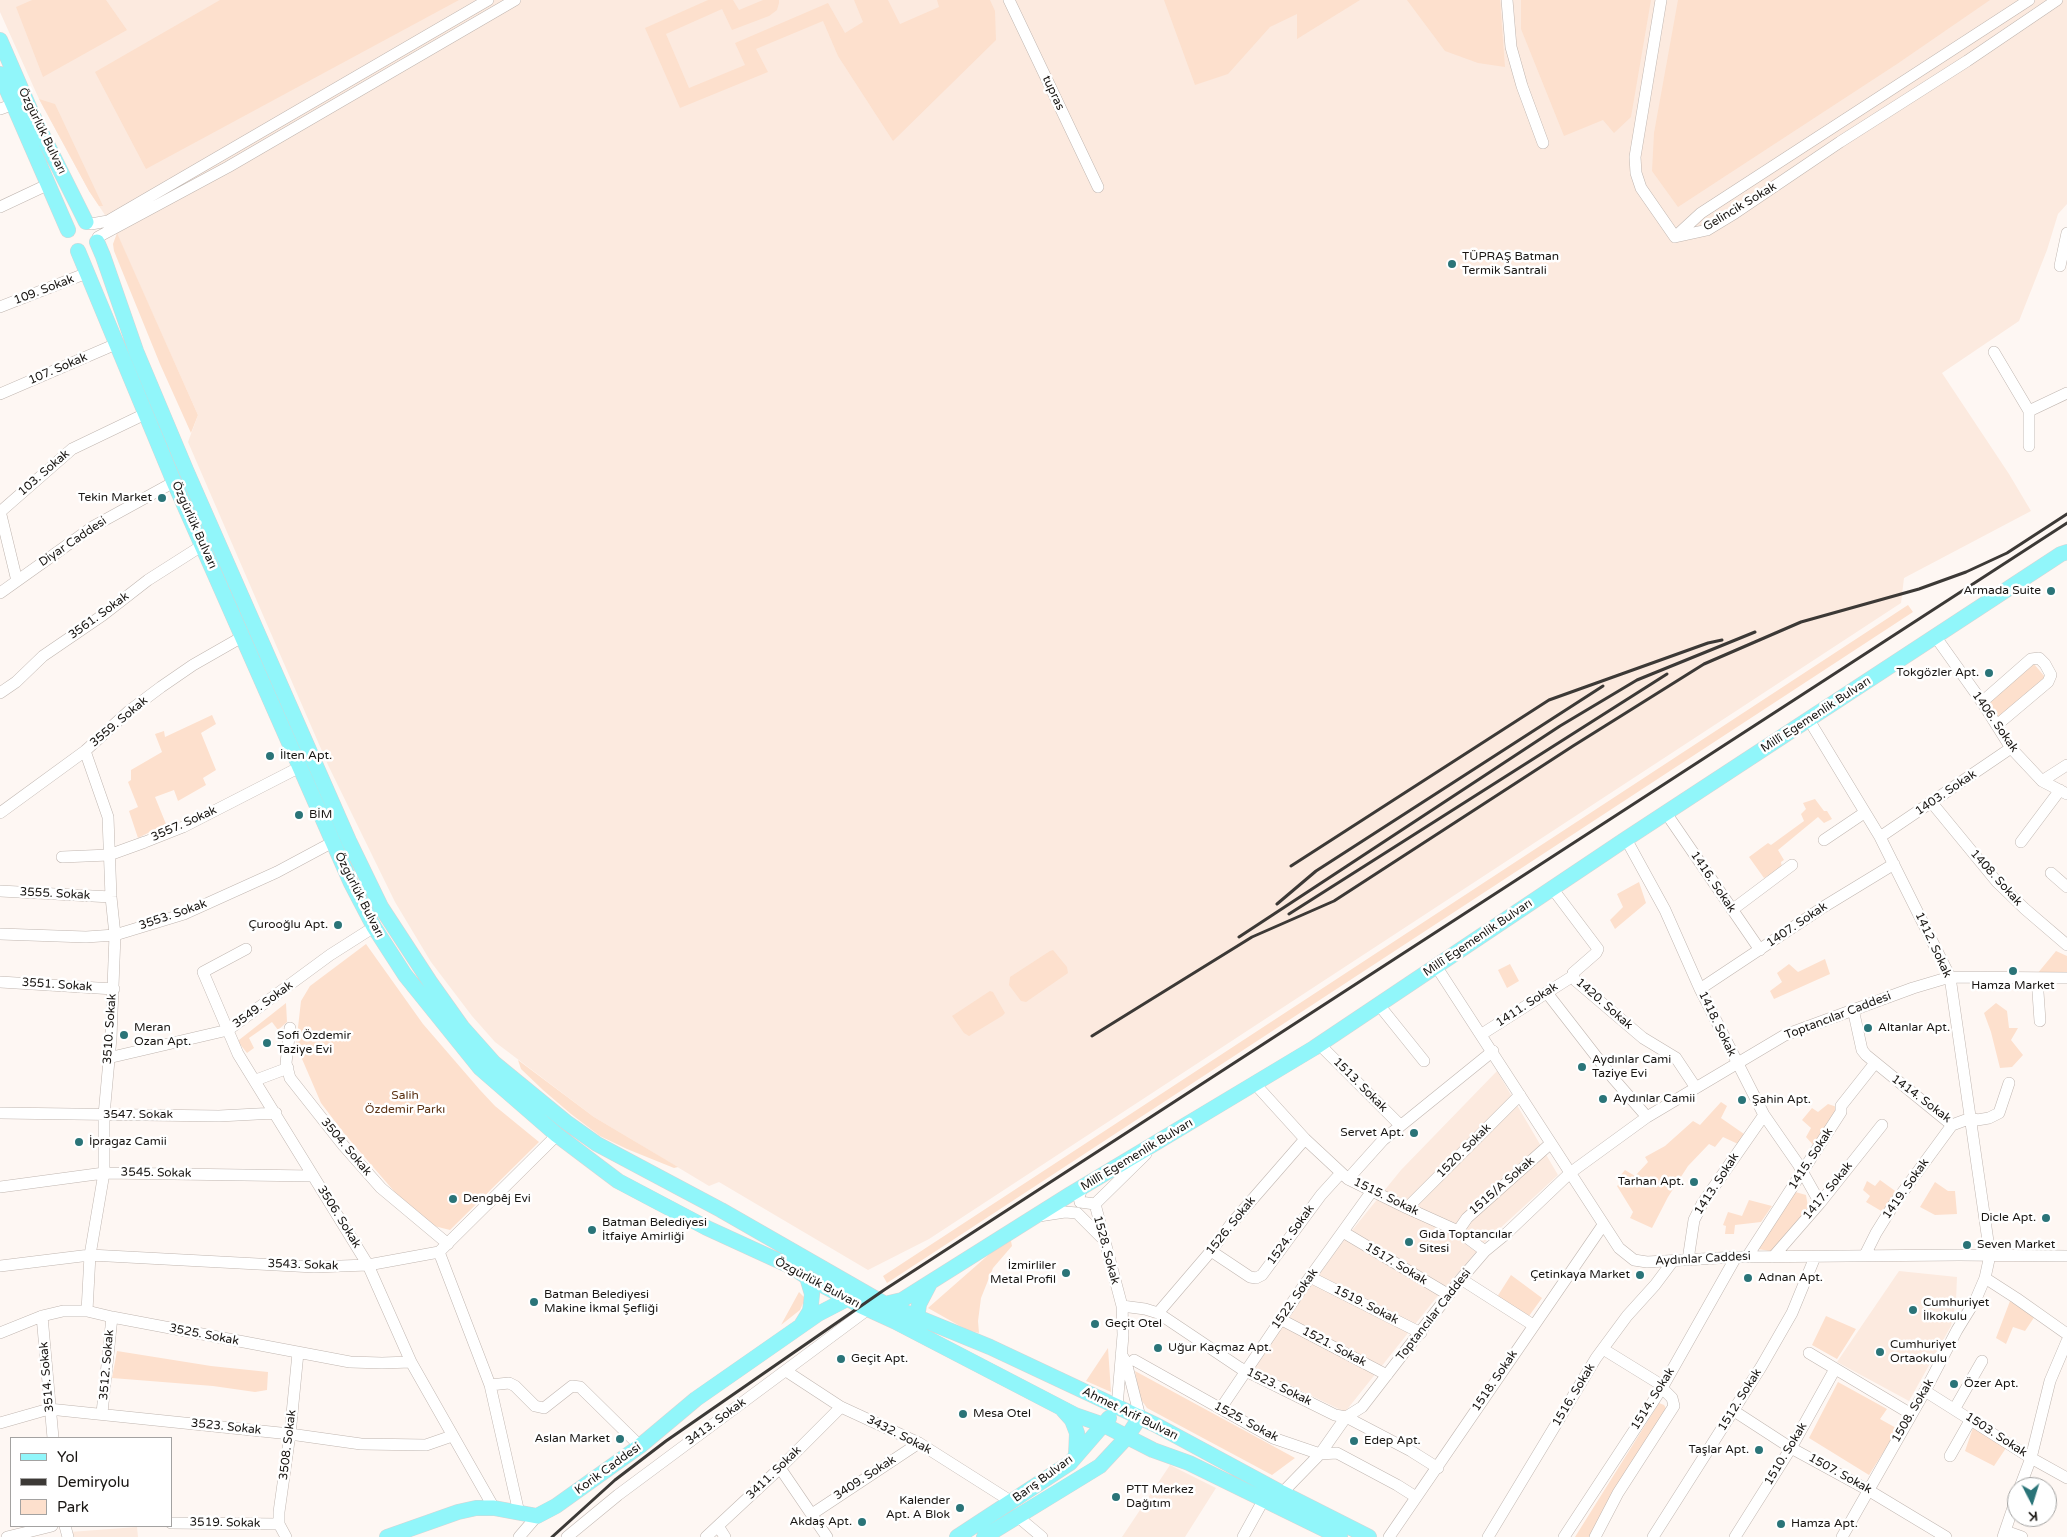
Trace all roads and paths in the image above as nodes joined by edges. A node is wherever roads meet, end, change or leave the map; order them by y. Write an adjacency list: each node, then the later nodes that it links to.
1 (488, 0): 16 (street)
2 (515, 0): 16 (street)
3 (1009, 0): 13 (street, tupras)
4 (1507, 0): 11 (street)
5 (1661, 0): 18 (street)
6 (2029, 0): 18 (street, Gelincik Sokak)
7 (2052, 1): 18 (street, Gelincik Sokak)
8 (0, 40): 16 (main road, Özgürlük Bulvarı)
9 (0, 74): 10 (main road, Özgürlük Bulvarı)
10 (7, 107): 12 (main road, Özgürlük Bulvarı)
11 (1544, 143)
12 (49, 184): 14 (street); 15 (main road, Özgürlük Bulvarı)
13 (1098, 187)
14 (0, 207)
15 (68, 230): 16 (main road); 19 (main road)
16 (93, 231): 19 (main road); 119 (main road, Özgürlük Bulvarı)
17 (2067, 232): 20 (street)
18 (1675, 237)
19 (78, 251): 21 (main road, Özgürlük Bulvarı)
20 (2060, 266)
21 (87, 273): 22 (street, 109. Sokak); 23 (main road, Özgürlük Bulvarı)
22 (0, 307)
23 (116, 344): 26 (street, 107. Sokak); 28 (main road, Özgürlük Bulvarı)
24 (1994, 352): 27 (street)
25 (2067, 393): 27 (street)
26 (0, 394)
27 (2029, 411): 29 (street)
28 (146, 414): 30 (main road, Özgürlük Bulvarı); 31 (street, 103. Sokak)
29 (2029, 446)
30 (174, 482): 32 (main road, Özgürlük Bulvarı); 34 (street, Diyar Caddesi)
31 (0, 512): 34 (street)
32 (203, 545): 37 (main road, Özgürlük Bulvarı); 38 (street, 3561. Sokak)
33 (2065, 552): 36 (main road, Millî Egemenlik Bulvarı)
34 (17, 581): 35 (street, Diyar Caddesi)
35 (0, 593)
36 (1935, 636): 39 (street, 1406. Sokak); 40 (main road, Millî Egemenlik Bulvarı)
37 (242, 637): 43 (street, 3559. Sokak); 45 (main road, Özgürlük Bulvarı)
38 (0, 693)
39 (1982, 702): 41 (street, 1406. Sokak); 41 (street)
40 (1809, 720): 50 (main road, Millî Egemenlik Bulvarı); 51 (street, 1412. Sokak)
41 (1996, 725): 42 (street, 1406. Sokak)
42 (2012, 748): 46 (street, 1406. Sokak); 48 (street, 1403. Sokak)
43 (85, 750): 49 (street, 3559. Sokak); 57 (street, 3510. Sokak)
44 (2067, 765): 46 (street)
45 (300, 767): 55 (main road, Özgürlük Bulvarı); 57 (street, 3557. Sokak)
46 (2042, 781): 47 (street, 1406. Sokak)
47 (2063, 792): 56 (street)
48 (1932, 803): 52 (street, 1403. Sokak); 70 (street, 1408. Sokak)
49 (0, 813)
50 (1666, 813): 53 (main road, Millî Egemenlik Bulvarı); 66 (street, 1416. Sokak)
51 (1864, 813): 52 (street, 1412. Sokak); 54 (street)
52 (1880, 837): 59 (street, 1412. Sokak)
53 (1626, 839): 63 (main road, Millî Egemenlik Bulvarı); 80 (street, 1418. Sokak)
54 (1824, 840)
55 (333, 842): 67 (main road, Özgürlük Bulvarı); 69 (street, 3553. Sokak)
56 (2021, 842)
57 (109, 855): 58 (street, 3557. Sokak); 65 (street, 3510. Sokak)
58 (62, 857)
59 (1894, 864): 72 (street, 1407. Sokak); 75 (street, 1412. Sokak)
60 (1792, 865): 66 (street)
61 (2051, 873): 62 (street)
62 (2067, 887)
63 (1552, 888): 73 (main road, Millî Egemenlik Bulvarı); 74 (street, 1420. Sokak)
64 (0, 891): 65 (street, 3555. Sokak)
65 (111, 897): 69 (street, 3510. Sokak)
66 (1732, 910): 72 (street, 1416. Sokak)
67 (374, 927): 86 (street, 3549. Sokak); 109 (main road, Özgürlük Bulvarı)
68 (0, 934): 69 (street, 3553. Sokak)
69 (114, 934): 79 (street, 3510. Sokak)
70 (2067, 945)
71 (246, 948): 86 (street, 3506. Sokak)
72 (1760, 950): 80 (street, 1407. Sokak)
73 (1436, 966): 82 (main road, Millî Egemenlik Bulvarı); 87 (street, Aydınlar Caddesi)
74 (1573, 976): 81 (street, 1411. Sokak); 98 (street, 1420. Sokak)
75 (1950, 977): 76 (street, Toptancılar Caddesi); 83 (street, Toptancılar Caddesi); 105 (street, 1412. Sokak)
76 (2037, 978): 77 (street, Toptancılar Caddesi); 84 (street)
77 (2067, 978)
78 (0, 982): 79 (street, 3551. Sokak)
79 (114, 989): 90 (street, 3510. Sokak)
80 (1700, 989): 92 (street, 1418. Sokak)
81 (1547, 993): 87 (street, 1411. Sokak); 104 (street)
82 (1379, 1004): 88 (main road, Millî Egemenlik Bulvarı); 91 (street)
83 (1853, 1009): 92 (street, Toptancılar Caddesi); 93 (street, 1414. Sokak)
84 (2040, 1021)
85 (290, 1028): 94 (street, 3504. Sokak)
86 (228, 1030): 90 (street, 3549. Sokak); 95 (street, 3506. Sokak)
87 (1482, 1034): 89 (street, Aydınlar Caddesi)
88 (1320, 1045): 97 (main road, Millî Egemenlik Bulvarı); 106 (street, 1513. Sokak)
89 (1493, 1051): 99 (street, Aydınlar Caddesi); 106 (street, 1524. Sokak)
90 (108, 1058): 102 (street, 3510. Sokak)
91 (1424, 1061)
92 (1737, 1063): 98 (street, Toptancılar Caddesi); 103 (street, 1418. Sokak)
93 (1875, 1064): 108 (street, 1414. Sokak); 114 (street, 1415. Sokak)
94 (288, 1068): 95 (street); 131 (street, 3504. Sokak)
95 (256, 1080): 100 (street, 3506. Sokak)
96 (2009, 1083): 105 (street, 1414. Sokak)
97 (1256, 1085): 110 (street, 1515. Sokak); 111 (main road, Millî Egemenlik Bulvarı)
98 (1696, 1088): 104 (street, Toptancılar Caddesi)
99 (1520, 1094): 112 (street, Aydınlar Caddesi); 125 (street, 1520. Sokak)
100 (276, 1113): 102 (street, 3547. Sokak); 116 (street, 3506. Sokak)
101 (0, 1114): 102 (street, 3547. Sokak)
102 (104, 1115): 113 (street, 3510. Sokak)
103 (1764, 1115): 114 (street, 1418. Sokak); 141 (street, 1413. Sokak)
104 (1647, 1117): 115 (street, Toptancılar Caddesi)
105 (1971, 1118): 108 (street, 1414. Sokak); 136 (street, 1412. Sokak)
106 (1400, 1125): 117 (street, 1524. Sokak)
107 (1882, 1125): 122 (street, 1417. Sokak)
108 (1952, 1125): 135 (street, 1419. Sokak)
109 (557, 1135): 124 (main road, Özgürlük Bulvarı); 131 (street)
110 (1305, 1139): 117 (street, 1515. Sokak); 132 (street, 1526. Sokak)
111 (1157, 1144): 120 (main road, Millî Egemenlik Bulvarı); 123 (street, 1528. Sokak)
112 (1550, 1144): 115 (street, Aydınlar Caddesi); 128 (street, 1515/A Sokak)
113 (104, 1172): 116 (street, 3545. Sokak); 118 (street, 3545. Sokak); 134 (street, 3510. Sokak)
114 (1803, 1172): 122 (street, 1418. Sokak); 138 (street, 1415. Sokak)
115 (1570, 1173): 127 (street, Aydınlar Caddesi); 133 (street, Toptancılar Caddesi)
116 (313, 1176): 143 (street, 3506. Sokak)
117 (1344, 1176): 121 (street, 1515. Sokak); 132 (street, 1524. Sokak)
118 (0, 1187)
119 (679, 1188): 124 (main road); 152 (main road, Özgürlük Bulvarı)
120 (1082, 1188): 123 (street); 126 (main road, Millî Egemenlik Bulvarı)
121 (1372, 1191): 125 (street, 1515. Sokak); 129 (street, 1522. Sokak)
122 (1820, 1203): 139 (street, 1417. Sokak)
123 (1095, 1204): 130 (street, 1528. Sokak)
124 (666, 1206): 145 (main road, Özgürlük Bulvarı)
125 (1407, 1208): 128 (street, 1515. Sokak)
126 (1038, 1216): 130 (street); 149 (main road, Millî Egemenlik Bulvarı)
127 (1603, 1225): 142 (street, Aydınlar Caddesi); 162 (street, 1518. Sokak)
128 (1458, 1231): 133 (street, 1515. Sokak)
129 (1343, 1232): 146 (street, 1522. Sokak); 150 (street, 1517. Sokak)
130 (1104, 1240): 153 (street, 1528. Sokak)
131 (443, 1248): 143 (street, 3543. Sokak); 180 (street, 3504. Sokak)
132 (1211, 1251): 156 (street, 1526. Sokak)
133 (1485, 1251): 148 (street, Toptancılar Caddesi)
134 (90, 1255): 143 (street, 3543. Sokak); 144 (street, 3543. Sokak); 154 (street, 3510. Sokak)
135 (1866, 1255): 136 (street, Aydınlar Caddesi); 140 (street, Aydınlar Caddesi)
136 (1990, 1255): 137 (street, Aydınlar Caddesi); 147 (street, 1508. Sokak)
137 (2067, 1256)
138 (1741, 1257): 139 (street, Aydınlar Caddesi); 141 (street, Aydınlar Caddesi); 181 (street, 1514. Sokak)
139 (1773, 1257): 140 (street, Aydınlar Caddesi)
140 (1815, 1257): 189 (street, 1512. Sokak)
141 (1688, 1260): 142 (street, Aydınlar Caddesi)
142 (1673, 1261): 169 (street, 1516. Sokak)
143 (368, 1265): 174 (street, 3506. Sokak)
144 (0, 1266)
145 (807, 1277): 151 (main road, Özgürlük Bulvarı); 163 (main road)
146 (1310, 1277): 160 (street, 1522. Sokak); 165 (street, 1519. Sokak)
147 (1985, 1278): 166 (street); 182 (street, 1508. Sokak)
148 (1461, 1279): 150 (street, Toptancılar Caddesi); 162 (street)
149 (931, 1282): 152 (main road, Millî Egemenlik Bulvarı); 159 (main road)
150 (1449, 1295): 165 (street, Toptancılar Caddesi)
151 (847, 1299): 155 (main road, Özgürlük Bulvarı); 163 (main road, Korik Caddesi)
152 (886, 1304): 159 (main road, Ahmet Arif Bulvarı)
153 (1122, 1306): 156 (street, 1523. Sokak); 171 (street, 1528. Sokak)
154 (87, 1310): 157 (street, 3525. Sokak); 158 (street, 3525. Sokak)
155 (867, 1310): 161 (main road, Özgürlük Bulvarı); 177 (street, 3413. Sokak)
156 (1158, 1314): 178 (street, 1523. Sokak)
157 (42, 1316): 164 (street, 3525. Sokak); 188 (street, 3514. Sokak)
158 (112, 1317): 170 (street, 3525. Sokak); 190 (street, 3512. Sokak)
159 (917, 1318): 167 (main road); 185 (main road, Ahmet Arif Bulvarı)
160 (1280, 1319): 178 (street, 1522. Sokak); 179 (street, 1521. Sokak)
161 (896, 1322): 167 (main road, Ahmet Arif Bulvarı)
162 (1533, 1325): 211 (street, 1518. Sokak)
163 (801, 1326): 202 (main road, Korik Caddesi)
164 (0, 1333)
165 (1421, 1333): 179 (street, Toptancılar Caddesi)
166 (2067, 1334)
167 (925, 1337): 184 (main road, Ahmet Arif Bulvarı)
168 (2067, 1341): 208 (street)
169 (1603, 1349): 181 (street); 245 (street, 1516. Sokak)
170 (298, 1352): 174 (street, 3525. Sokak); 197 (street, 3508. Sokak)
171 (1120, 1352): 185 (street, 1528. Sokak); 193 (street)
172 (1809, 1353): 176 (street)
173 (1134, 1360): 186 (street, 1525. Sokak)
174 (411, 1362): 198 (street, 3506. Sokak)
175 (1982, 1362): 187 (street)
176 (1834, 1369): 191 (street); 203 (street, 1510. Sokak)
177 (786, 1371): 183 (street, 3432. Sokak); 234 (street, 3413. Sokak)
178 (1246, 1371): 186 (street, 1522. Sokak); 192 (street, 1523. Sokak)
179 (1387, 1375): 192 (street, Toptancılar Caddesi)
180 (490, 1385): 202 (street); 220 (street, 3504. Sokak)
181 (1662, 1387): 246 (street, 1514. Sokak); 247 (street)
182 (1925, 1391): 187 (street, 1503. Sokak); 191 (street, 1508. Sokak)
183 (841, 1407): 201 (street, 3432. Sokak); 210 (street, 3411. Sokak)
184 (1060, 1407): 196 (main road, Ahmet Arif Bulvarı); 206 (main road)
185 (1117, 1407): 193 (main road, Ahmet Arif Bulvarı); 196 (main road, Barış Bulvarı)
186 (1221, 1408): 205 (street, 1525. Sokak)
187 (1955, 1408): 194 (street, 1503. Sokak)
188 (49, 1409): 190 (street, 3523. Sokak); 195 (street, 3523. Sokak); 199 (street, 3514. Sokak)
189 (1734, 1411): 203 (street, 1507. Sokak); 248 (street, 1512. Sokak)
190 (102, 1413): 197 (street, 3523. Sokak)
191 (1911, 1414): 214 (street, 1508. Sokak)
192 (1346, 1417): 205 (street, Toptancılar Caddesi); 211 (street, 1523. Sokak)
193 (1140, 1418): 200 (main road, Barış Bulvarı); 215 (main road, Ahmet Arif Bulvarı)
194 (1971, 1419): 207 (street); 208 (street, 1503. Sokak)
195 (0, 1423)
196 (1104, 1426): 200 (main road, Ahmet Arif Bulvarı); 206 (main road, Barış Bulvarı)
197 (290, 1434): 198 (street, 3523. Sokak); 225 (street, 3508. Sokak)
198 (452, 1436): 219 (street, 3506. Sokak)
199 (53, 1437)
200 (1127, 1437): 204 (main road, Ahmet Arif Bulvarı); 209 (main road, Barış Bulvarı)
201 (919, 1443): 218 (street, 3432. Sokak); 221 (street, 3409. Sokak)
202 (640, 1446): 222 (main road, Korik Caddesi)
203 (1791, 1448): 214 (street, 1507. Sokak); 249 (street, 1510. Sokak)
204 (1153, 1450): 209 (main road); 217 (main road, Ahmet Arif Bulvarı)
205 (1320, 1454): 215 (street, Toptancılar Caddesi); 216 (street, 1525. Sokak)
206 (1076, 1456): 218 (main road, Barış Bulvarı)
207 (1950, 1456)
208 (2030, 1458): 212 (street); 213 (street, 1503. Sokak)
209 (1100, 1466): 223 (main road, Barış Bulvarı)
210 (780, 1468): 221 (street); 226 (street, 3411. Sokak)
211 (1438, 1468): 216 (street, 1518. Sokak)
212 (2023, 1477)
213 (2067, 1478)
214 (1868, 1490): 228 (street, 1507. Sokak); 250 (street, 1508. Sokak)
215 (1282, 1493): 243 (main road, Ahmet Arif Bulvarı)
216 (1416, 1497): 244 (street, 1518. Sokak)
217 (1264, 1499): 241 (street); 242 (main road, Ahmet Arif Bulvarı)
218 (1012, 1502): 238 (main road, Barış Bulvarı)
219 (494, 1508): 220 (main road); 230 (main road)
220 (519, 1513): 222 (main road)
221 (812, 1514): 237 (street)
222 (537, 1516): 233 (street)
223 (1017, 1516): 239 (main road, Barış Bulvarı); 240 (street)
224 (172, 1523): 225 (street, 3519. Sokak)
225 (280, 1524): 232 (street, 3508. Sokak)
226 (718, 1526): 235 (street, 3411. Sokak); 236 (street)
227 (48, 1527): 231 (street)
228 (1929, 1532): 251 (street, 1507. Sokak)
229 (2004, 1534): 252 (street)
230 (392, 1536)
231 (7, 1537)
232 (286, 1537)
233 (519, 1537)
234 (568, 1537)
235 (706, 1537)
236 (725, 1537)
237 (827, 1537)
238 (957, 1537)
239 (984, 1537)
240 (1042, 1537)
241 (1243, 1537)
242 (1340, 1537)
243 (1370, 1537)
244 (1388, 1537)
245 (1488, 1537)
246 (1564, 1537)
247 (1595, 1537)
248 (1653, 1537)
249 (1735, 1537)
250 (1842, 1537)
251 (1946, 1537)
252 (2022, 1537)

